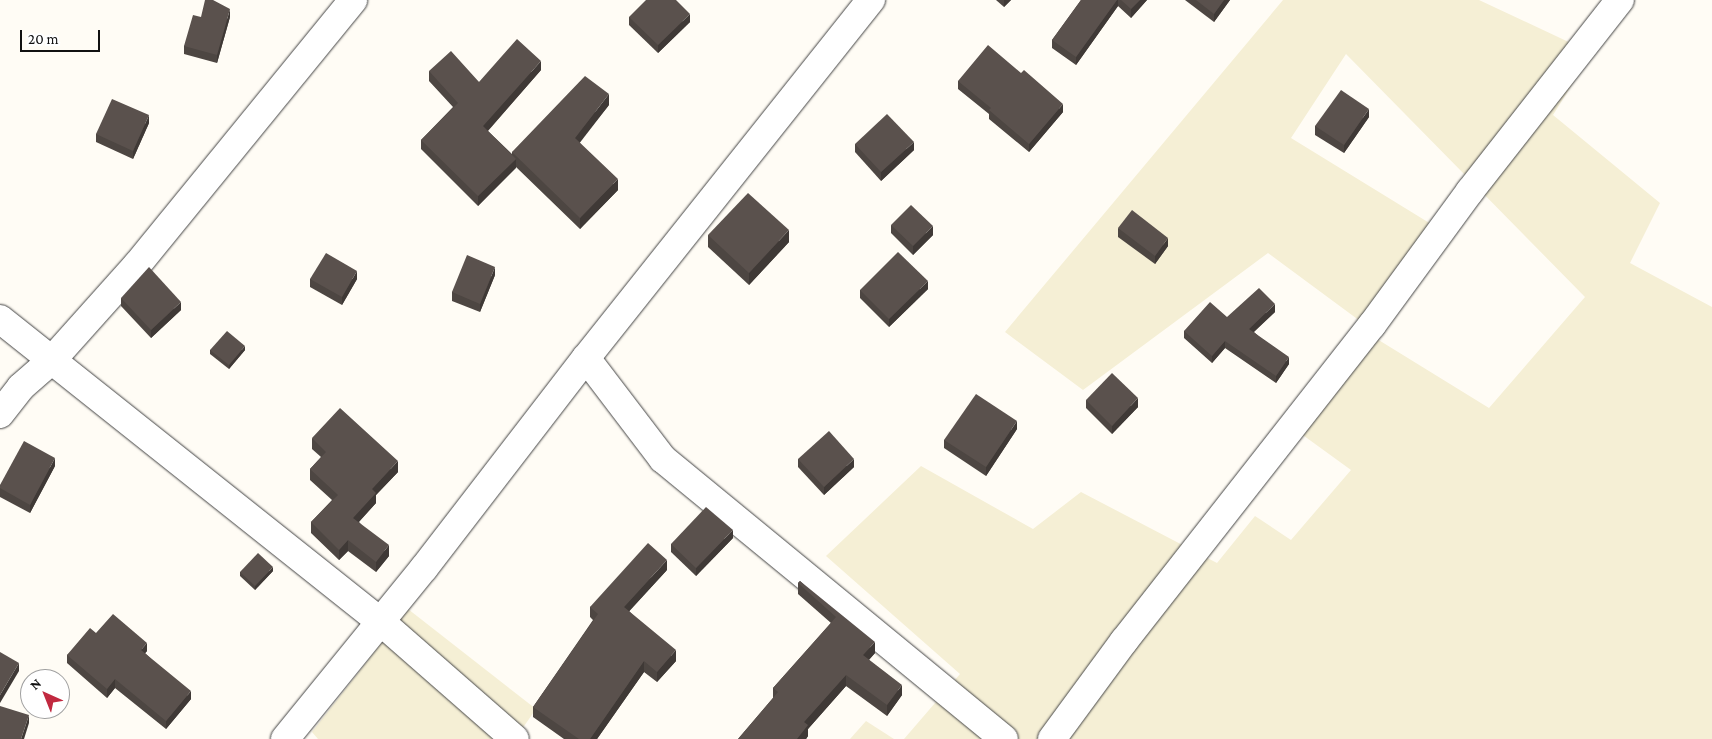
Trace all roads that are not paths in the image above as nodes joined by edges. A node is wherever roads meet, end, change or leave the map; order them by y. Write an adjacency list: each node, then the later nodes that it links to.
1 (353, 0): 6 (street)
2 (871, 0): 5 (street)
3 (1620, 0): 12 (street)
4 (0, 319): 6 (street)
5 (586, 358): 8 (street); 11 (street)
6 (52, 360): 7 (street); 8 (street)
7 (0, 414)
8 (380, 621): 9 (street); 10 (street)
9 (285, 739)
10 (515, 739)
11 (1004, 739)
12 (1052, 739)

